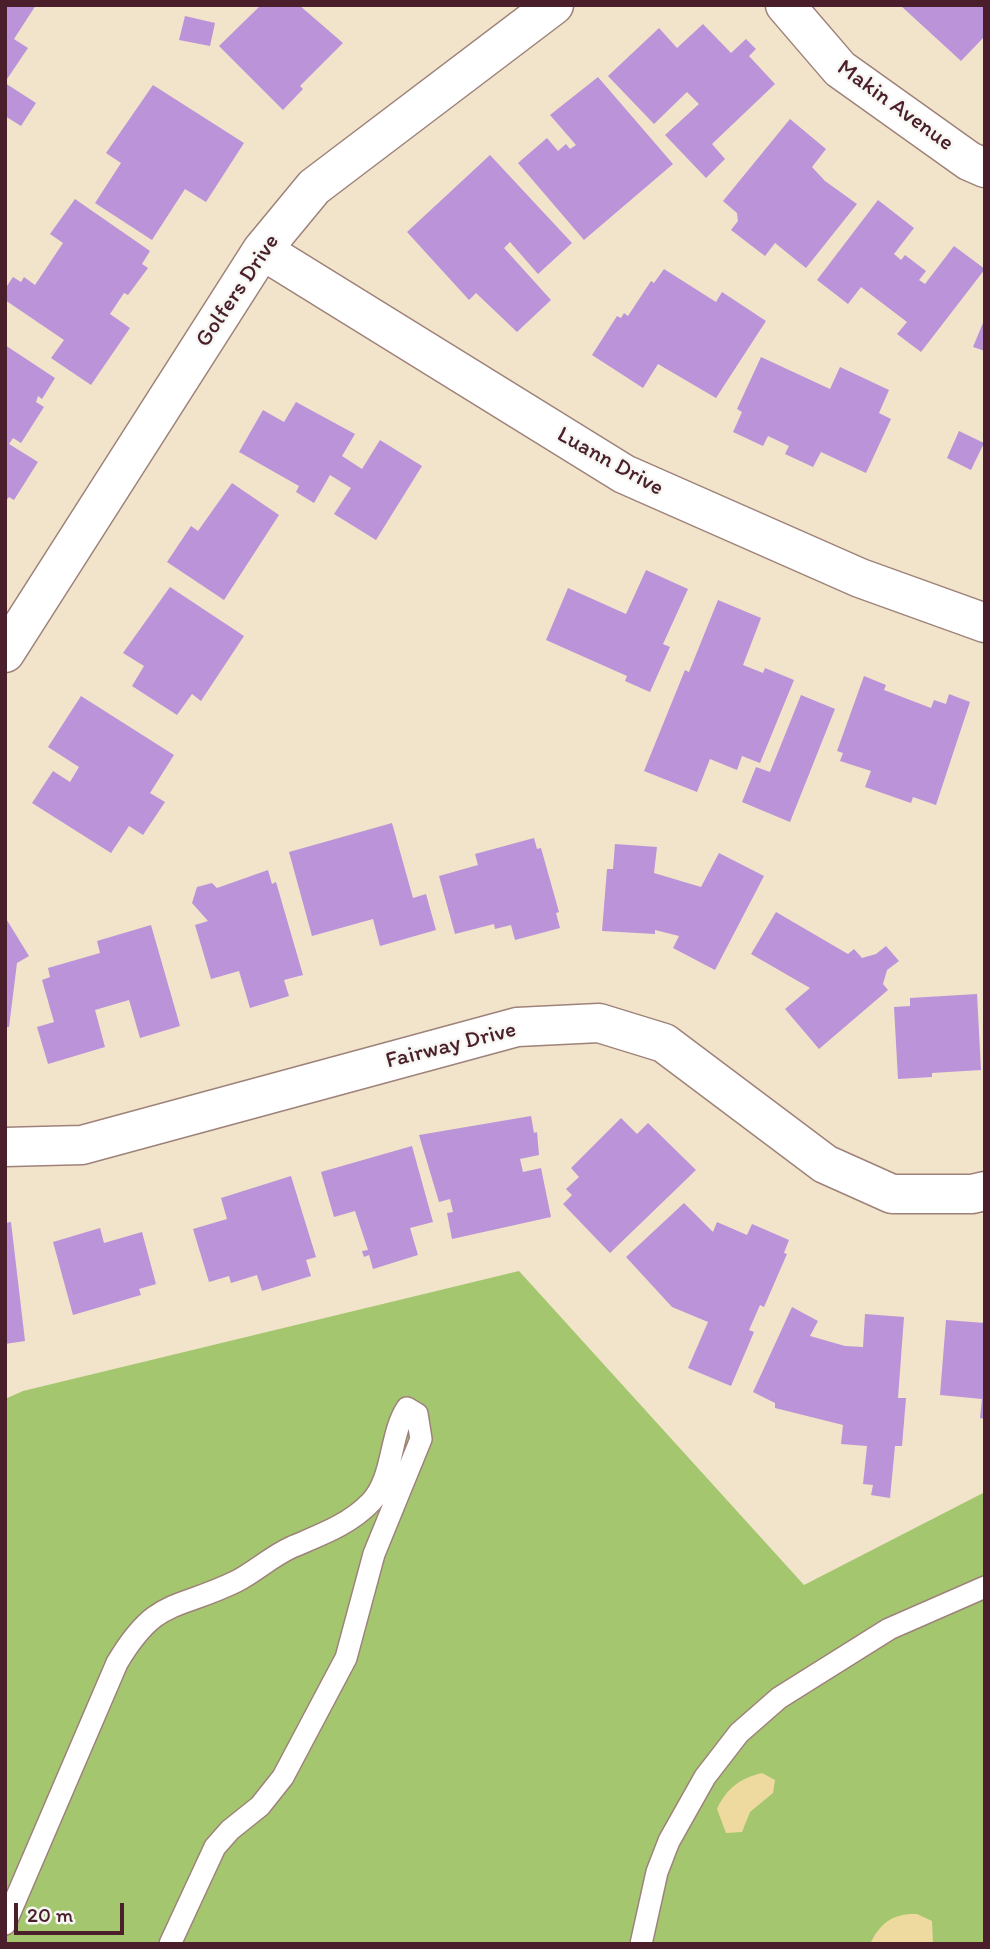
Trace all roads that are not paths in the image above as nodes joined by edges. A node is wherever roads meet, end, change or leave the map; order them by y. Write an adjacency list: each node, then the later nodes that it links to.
1 (554, 5): 4 (street, Golfers Drive)
2 (785, 5): 3 (street, Makin Avenue)
3 (985, 168)
4 (262, 250): 5 (street, Luann Drive); 6 (street, Golfers Drive)
5 (985, 623)
6 (5, 653)
7 (5, 1147): 8 (street, Fairway Drive)
8 (985, 1191)
9 (985, 1587): 12 (lane)
10 (5, 1924): 11 (lane)
11 (170, 1944)
12 (641, 1944)

